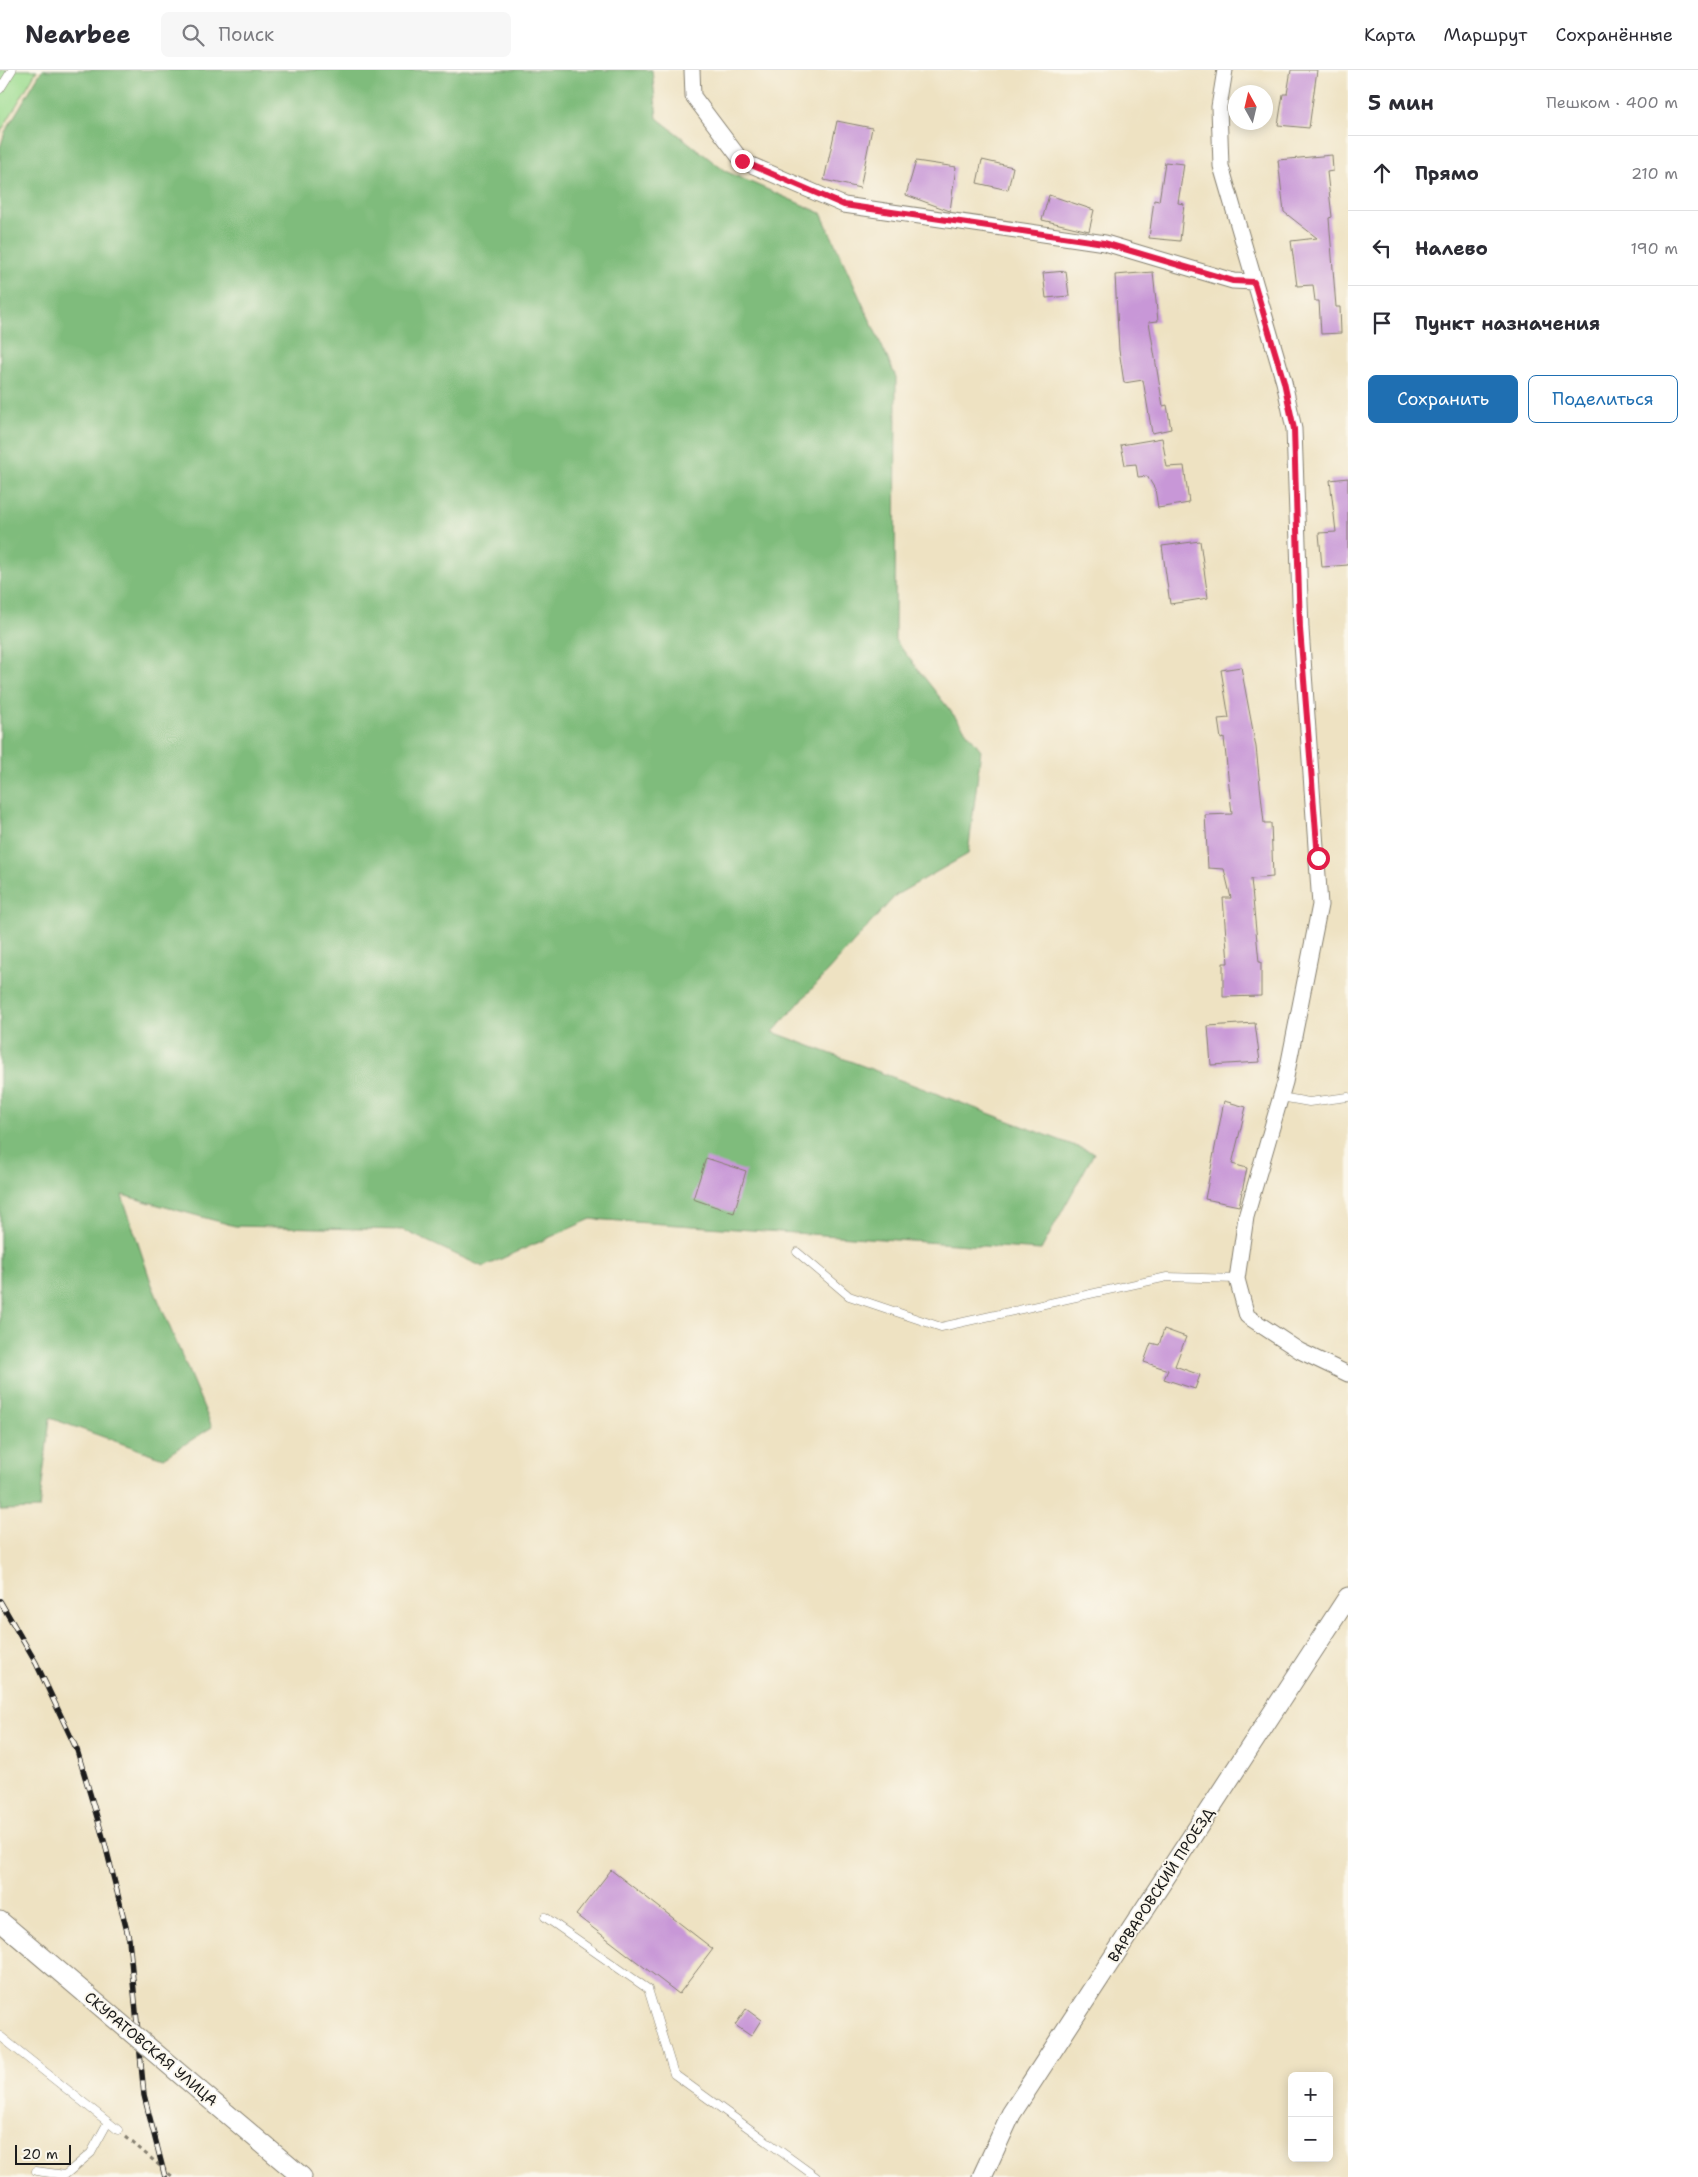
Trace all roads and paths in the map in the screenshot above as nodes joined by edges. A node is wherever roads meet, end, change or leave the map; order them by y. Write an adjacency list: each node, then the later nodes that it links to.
1 (12, 70): 4 (lane)
2 (692, 70): 5 (street)
3 (1225, 70): 5 (street)
4 (0, 89)
5 (1254, 282): 6 (street)
6 (1280, 1097): 7 (lane); 9 (street)
7 (1348, 1097)
8 (797, 1252): 9 (lane)
9 (1237, 1279): 10 (street)
10 (1348, 1374)
11 (1348, 1597): 21 (street, ВАРВАРОВСКИЙ ПРОЕЗД)
12 (545, 1917): 20 (lane)
13 (0, 1921): 19 (street, СКУРАТОВСКАЯ УЛИЦА, bridge)
14 (0, 2036): 15 (lane)
15 (108, 2122): 16 (lane); 17 (lane)
16 (118, 2130): 18 (path)
17 (36, 2171)
18 (173, 2177)
19 (302, 2177)
20 (816, 2177)
21 (982, 2177)

